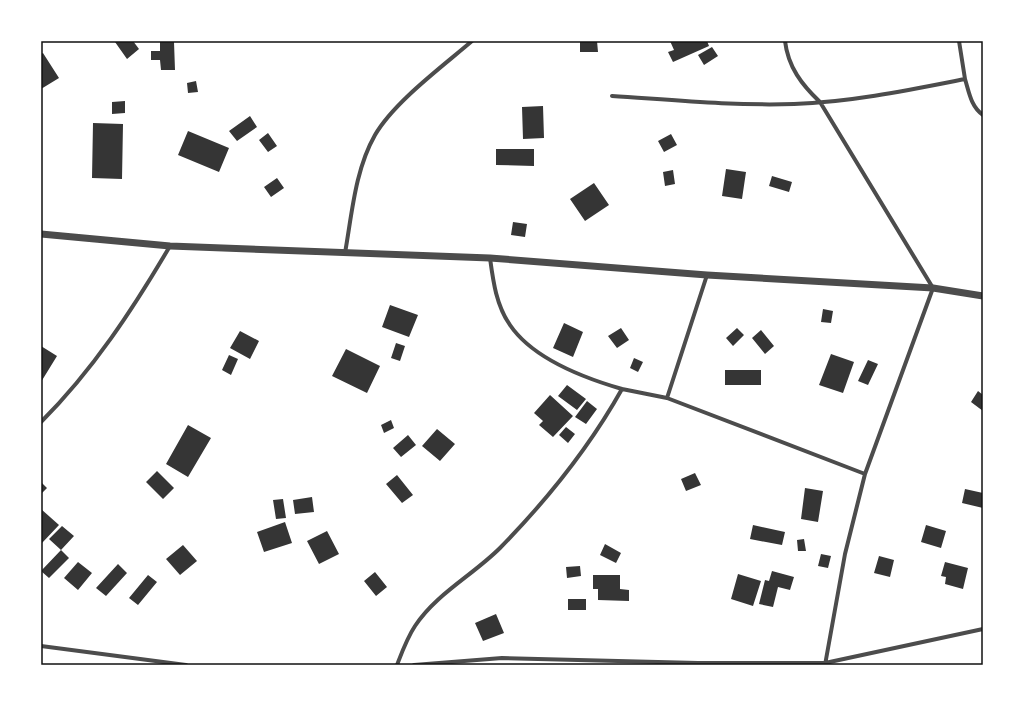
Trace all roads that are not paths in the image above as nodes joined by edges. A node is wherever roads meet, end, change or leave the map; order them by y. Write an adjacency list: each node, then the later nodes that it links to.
1 (472, 41): 10 (street)
2 (785, 41): 6 (street)
3 (959, 41): 4 (street)
4 (965, 79): 6 (street); 7 (street)
5 (612, 96): 6 (street)
6 (820, 102): 13 (street)
7 (983, 114)
8 (41, 234): 9 (street)
9 (170, 246): 10 (street); 17 (street)
10 (345, 253): 11 (street)
11 (490, 258): 12 (street); 15 (street)
12 (707, 275): 13 (street); 16 (street)
13 (933, 288): 14 (street); 18 (street)
14 (983, 296)
15 (622, 389): 16 (street); 23 (street)
16 (667, 398): 18 (street)
17 (41, 422)
18 (865, 474): 21 (street)
19 (983, 629): 21 (street)
20 (41, 646): 22 (street)
21 (825, 664): 24 (street)
22 (186, 665)
23 (397, 665)
24 (414, 665)

